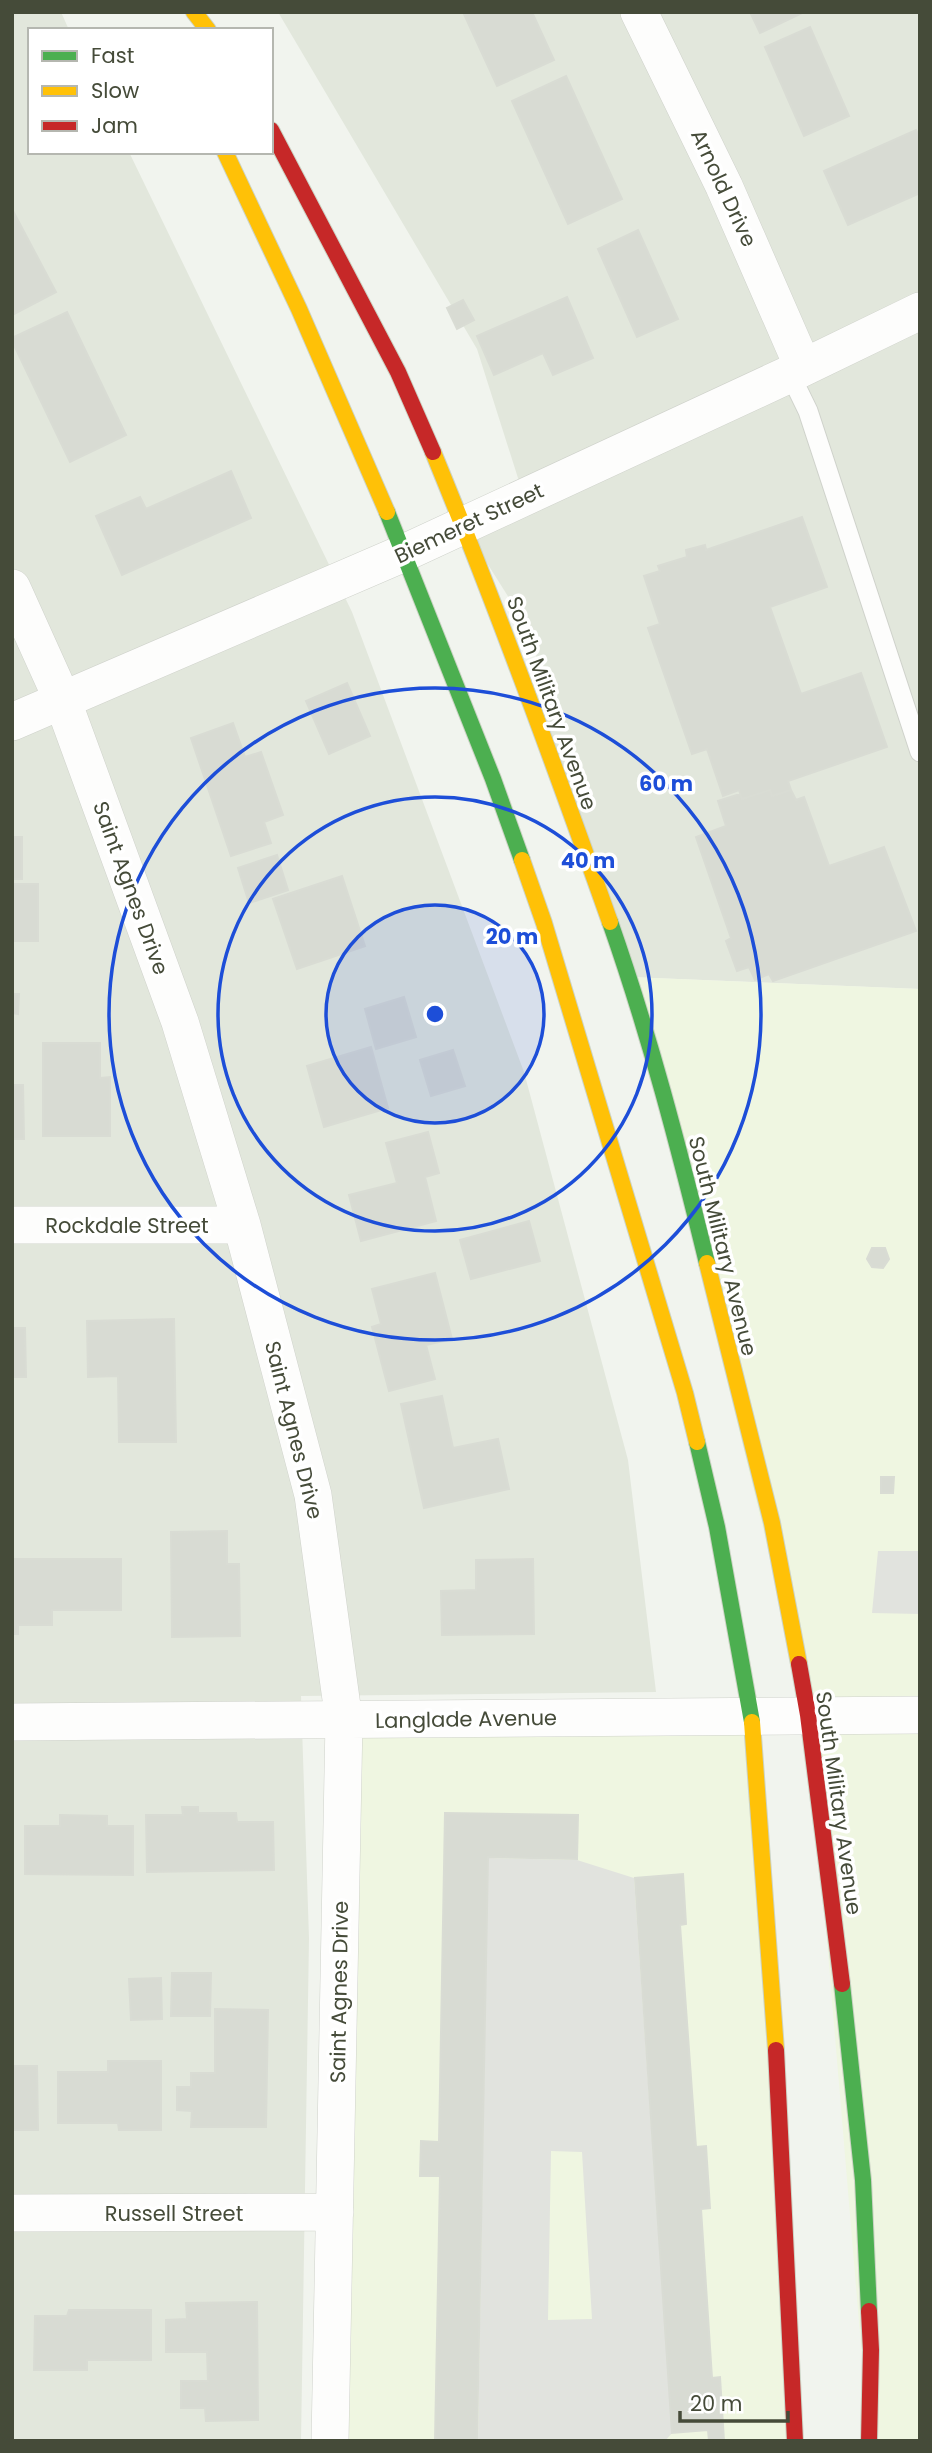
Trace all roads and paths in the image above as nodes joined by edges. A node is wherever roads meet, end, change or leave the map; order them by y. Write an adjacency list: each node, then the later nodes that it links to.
1 (194, 12): 3 (main road)
2 (639, 12): 7 (street, Arnold Drive)
3 (206, 28)
4 (273, 134): 8 (main road, South Military Avenue)
5 (226, 154): 9 (main road)
6 (920, 310): 7 (street, Biemeret Street)
7 (796, 371): 8 (street, Biemeret Street); 13 (lane)
8 (463, 525): 9 (street, Biemeret Street); 17 (main road, South Military Avenue)
9 (404, 553): 11 (street, Biemeret Street); 16 (main road)
10 (12, 588): 11 (street, Saint Agnes Drive)
11 (62, 699): 12 (street, Biemeret Street); 15 (street, Saint Agnes Drive)
12 (12, 722)
13 (920, 752)
14 (12, 1225): 15 (street, Rockdale Street)
15 (242, 1225): 19 (street, Saint Agnes Drive)
16 (752, 1715): 17 (street, Langlade Avenue); 19 (street, Langlade Avenue); 24 (main road)
17 (808, 1715): 18 (street, Langlade Avenue); 25 (main road, South Military Avenue)
18 (920, 1715)
19 (344, 1721): 20 (street, Langlade Avenue); 22 (street, Saint Agnes Drive)
20 (12, 1722)
21 (12, 2213): 22 (street, Russell Street)
22 (335, 2213): 23 (street, Saint Agnes Drive)
23 (330, 2441)
24 (795, 2441)
25 (869, 2441)

